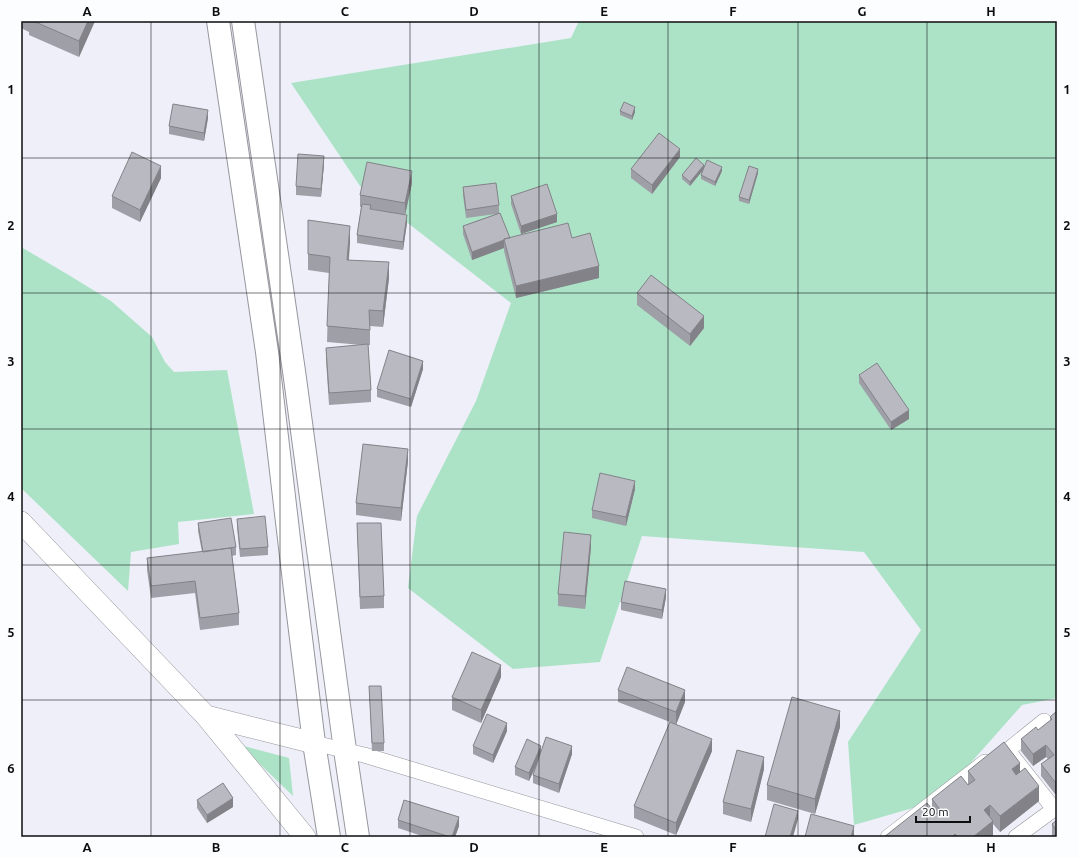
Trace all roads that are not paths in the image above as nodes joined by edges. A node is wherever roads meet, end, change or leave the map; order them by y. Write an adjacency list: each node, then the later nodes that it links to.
1 (218, 21): 6 (main road)
2 (242, 21): 7 (main road)
3 (21, 522): 4 (street)
4 (206, 716): 6 (street); 11 (street)
5 (1044, 721): 8 (street)
6 (314, 743): 7 (street); 12 (main road)
7 (345, 750): 13 (main road); 14 (street)
8 (1008, 750): 9 (street); 15 (street)
9 (1055, 808): 10 (street)
10 (1024, 834)
11 (305, 837)
12 (329, 837)
13 (358, 837)
14 (636, 837)
15 (888, 837)

